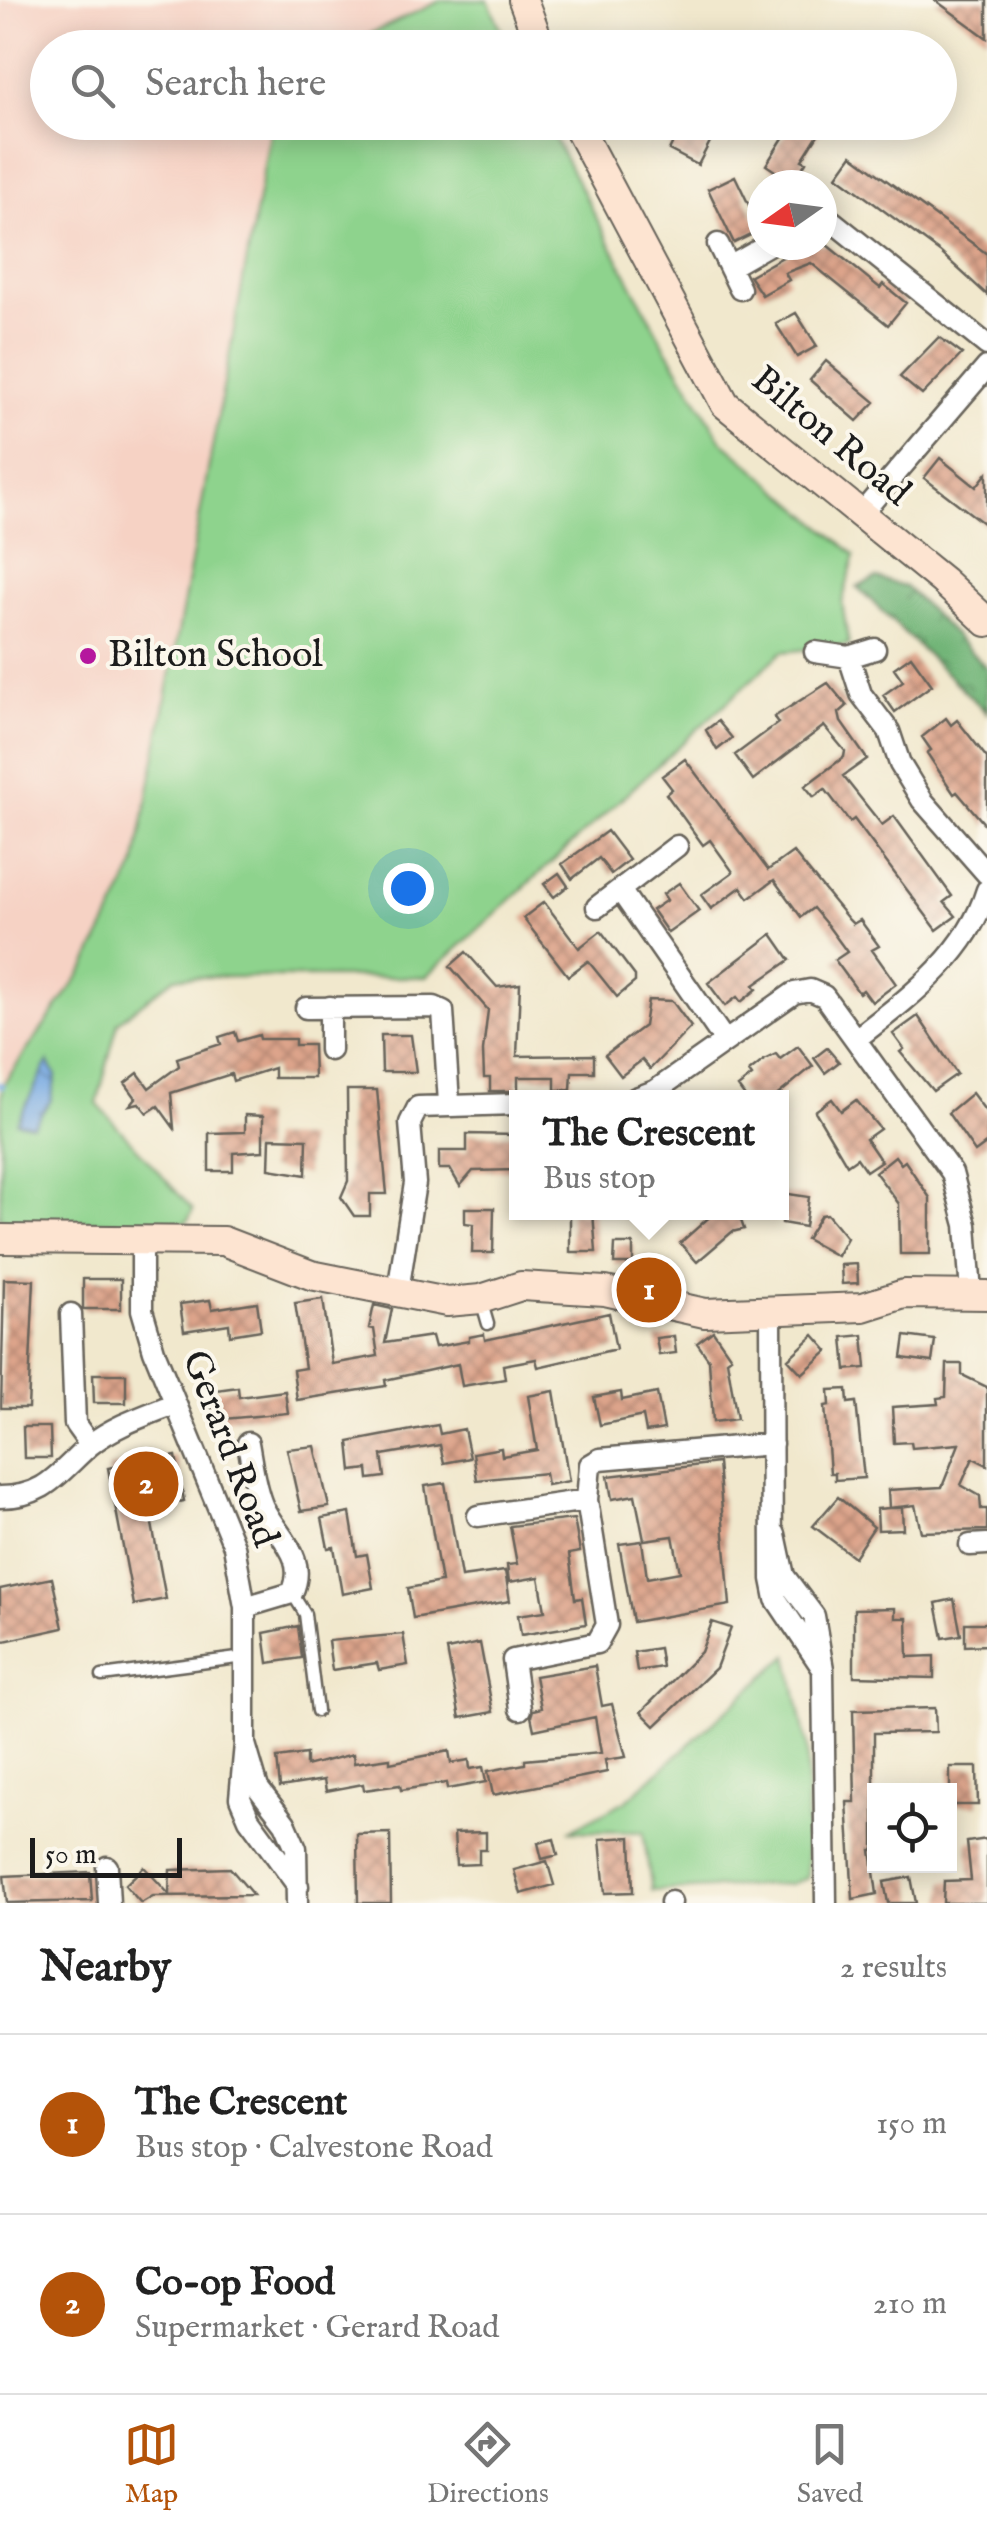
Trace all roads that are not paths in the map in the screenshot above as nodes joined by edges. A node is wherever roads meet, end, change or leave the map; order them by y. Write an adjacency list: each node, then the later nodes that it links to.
1 (522, 0): 2 (street)
2 (534, 30)
3 (585, 140): 11 (street, Bilton Road)
4 (837, 225): 9 (street)
5 (718, 244): 7 (street)
6 (747, 257): 7 (street)
7 (730, 266): 8 (street)
8 (740, 289)
9 (987, 346)
10 (987, 367): 11 (street)
11 (862, 514): 12 (street, Bilton Road)
12 (987, 622)
13 (876, 649): 15 (street)
14 (815, 652): 15 (street)
15 (849, 658): 17 (street)
16 (677, 846): 18 (street)
17 (987, 874)
18 (620, 890): 20 (street); 24 (street)
19 (986, 901): 23 (street)
20 (596, 907)
21 (330, 1007): 22 (street); 25 (street); 27 (street)
22 (306, 1008)
23 (856, 1040): 24 (street); 32 (street)
24 (725, 1041): 26 (street)
25 (330, 1050)
26 (656, 1090)
27 (449, 1103): 28 (street); 31 (street)
28 (509, 1104)
29 (0, 1239): 30 (street)
30 (142, 1241): 31 (street); 35 (street, Gerard Road)
31 (398, 1291): 33 (street)
32 (979, 1295): 33 (street)
33 (772, 1310): 37 (street)
34 (71, 1314): 38 (street)
35 (174, 1404): 38 (street); 43 (street, Gerard Road)
36 (248, 1443): 42 (street)
37 (772, 1444): 40 (street); 51 (street)
38 (90, 1445): 39 (street)
39 (0, 1497)
40 (587, 1500): 41 (street); 46 (street)
41 (478, 1516)
42 (292, 1593): 43 (street); 47 (lane)
43 (246, 1608): 44 (street, Gerard Road)
44 (246, 1657): 45 (lane); 49 (street, Gerard Road)
45 (102, 1676)
46 (520, 1709)
47 (317, 1711)
48 (107, 1868): 50 (street)
49 (298, 1894)
50 (109, 1903)
51 (826, 1903)

